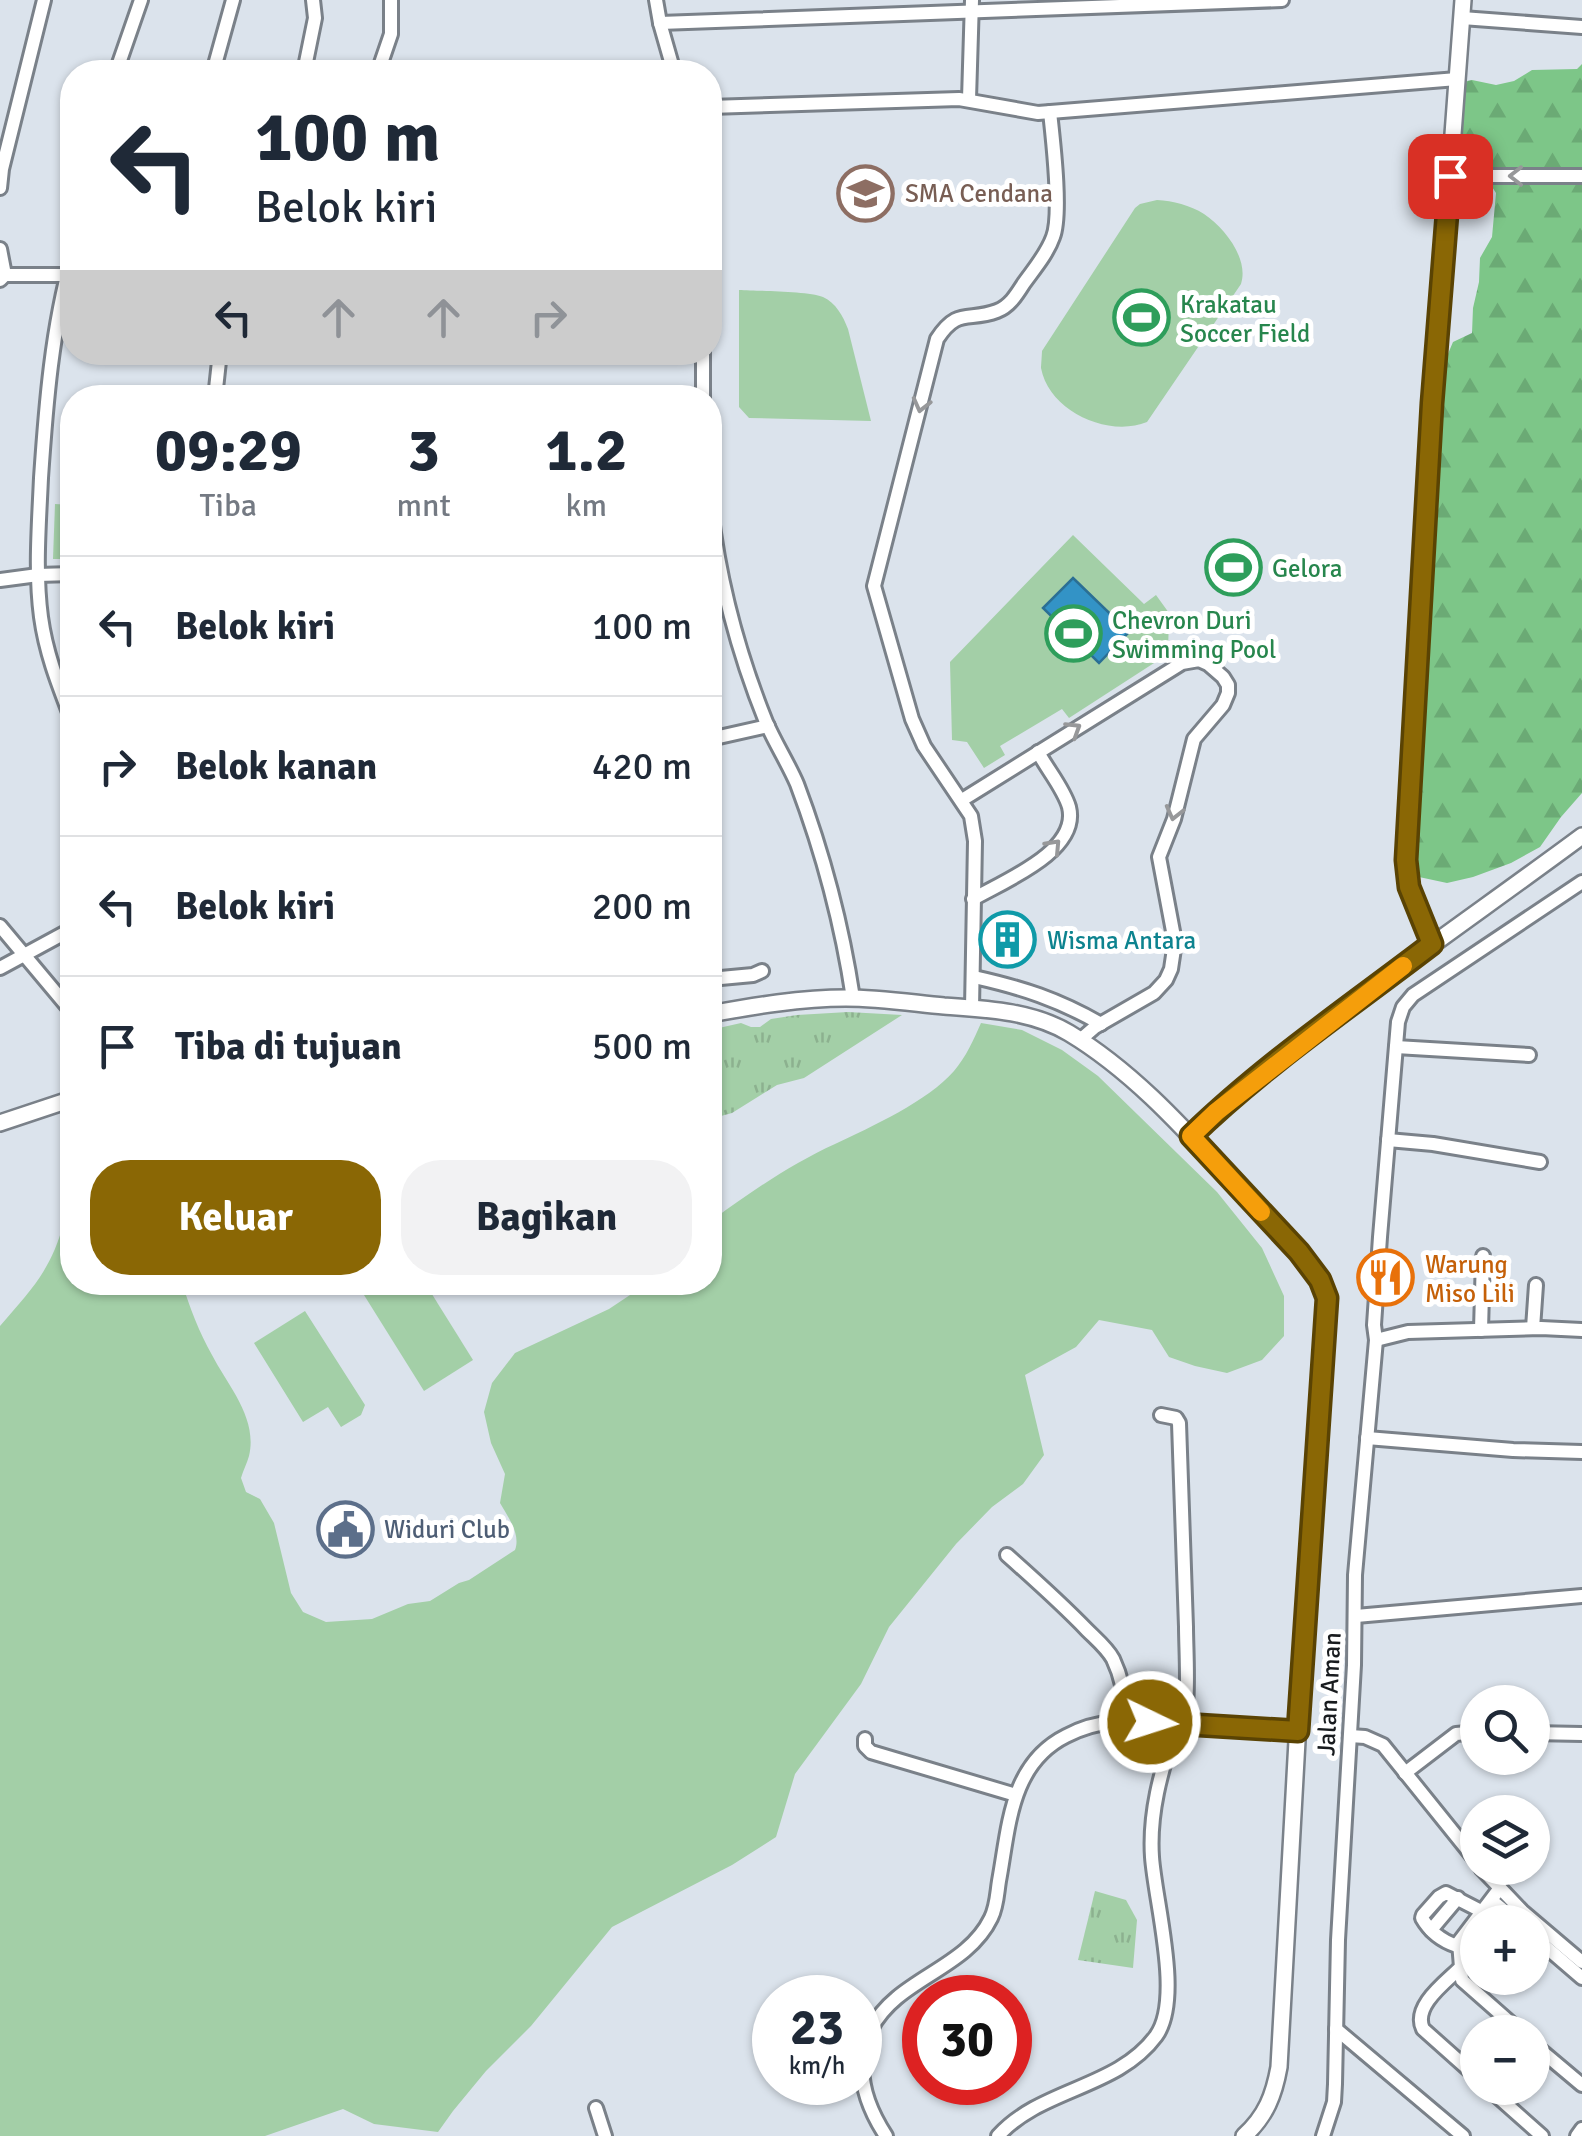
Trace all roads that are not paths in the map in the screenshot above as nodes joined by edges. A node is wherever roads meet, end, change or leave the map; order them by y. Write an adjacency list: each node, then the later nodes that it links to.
1 (44, 0): 24 (street)
2 (141, 0): 13 (street)
3 (233, 0): 14 (street)
4 (313, 0): 15 (street)
5 (390, 0): 16 (street)
6 (656, 0): 11 (street)
7 (1282, 0): 9 (street)
8 (1462, 0): 10 (street)
9 (972, 6): 11 (street); 19 (street)
10 (1462, 18): 12 (street); 18 (street)
11 (660, 23): 17 (street)
12 (1582, 27)
13 (120, 60)
14 (216, 60)
15 (306, 60)
16 (382, 60)
17 (671, 60)
18 (1456, 79): 21 (street); 22 (street)
19 (969, 99): 20 (street); 21 (street)
20 (722, 107)
21 (1050, 112): 37 (street, one-way to 37)
22 (1450, 176): 23 (street, one-way to 22); 43 (street)
23 (1582, 176)
24 (0, 188)
25 (0, 249): 27 (street)
26 (60, 275): 27 (street)
27 (2, 278)
28 (60, 324): 29 (street)
29 (38, 574): 30 (street); 31 (street); 33 (street)
30 (60, 574)
31 (0, 580)
32 (722, 587): 34 (street)
33 (60, 690)
34 (768, 726): 35 (street); 50 (street)
35 (722, 736)
36 (1038, 752): 37 (street); 40 (street, one-way to 36); 53 (street, one-way to 53)
37 (962, 800): 40 (street)
38 (1582, 836): 43 (street)
39 (1582, 882): 55 (street, Jalan Aman)
40 (973, 899): 47 (street)
41 (0, 926): 44 (street)
42 (60, 936): 44 (street)
43 (1432, 944): 59 (street)
44 (24, 956): 45 (street); 49 (street)
45 (0, 968)
46 (762, 971): 48 (street)
47 (974, 977): 51 (street); 53 (street)
48 (722, 979)
49 (60, 998)
50 (853, 998): 51 (street); 52 (street)
51 (972, 1008): 54 (street)
52 (722, 1012)
53 (1101, 1024): 54 (street)
54 (1080, 1040): 59 (street)
55 (1396, 1047): 56 (street); 60 (street, Jalan Aman)
56 (1529, 1056)
57 (60, 1104): 58 (street)
58 (0, 1123)
59 (1191, 1136): 76 (street)
60 (1388, 1140): 61 (street); 67 (street, Jalan Aman)
61 (1540, 1162)
62 (1484, 1256): 65 (street)
63 (1536, 1285): 64 (street)
64 (1533, 1328): 65 (street); 66 (street)
65 (1482, 1330): 67 (street)
66 (1582, 1330)
67 (1376, 1340): 69 (street, Jalan Aman)
68 (1161, 1415): 75 (street)
69 (1367, 1438): 70 (street); 73 (street, Jalan Aman)
70 (1582, 1452)
71 (1008, 1555): 74 (street)
72 (1582, 1596): 73 (street)
73 (1356, 1616): 80 (street, Jalan Aman)
74 (1125, 1720): 75 (street); 83 (street)
75 (1176, 1725): 76 (street); 106 (street)
76 (1298, 1731): 107 (street)
77 (1550, 1733): 79 (street)
78 (1460, 1734): 82 (street)
79 (1582, 1734)
80 (1350, 1736): 82 (street); 96 (street, Jalan Aman)
81 (865, 1739): 83 (street)
82 (1405, 1773): 84 (street)
83 (1016, 1795): 105 (street)
84 (1460, 1841)
85 (1486, 1885): 86 (street)
86 (1492, 1900): 87 (street); 88 (street); 88 (street); 91 (street)
87 (1498, 1905)
88 (1457, 1946): 90 (street)
89 (1550, 1951): 93 (street)
90 (1460, 1962)
91 (1582, 1962)
92 (1460, 1968): 98 (street)
93 (1582, 1978)
94 (1477, 1995): 95 (street)
95 (1501, 2015)
96 (1336, 2029): 103 (street, Jalan Aman); 108 (street)
97 (1550, 2058): 99 (street)
98 (1460, 2062)
99 (1582, 2086)
100 (1507, 2105): 109 (street)
101 (596, 2108): 104 (street)
102 (1582, 2129): 110 (street)
103 (1325, 2135)
104 (605, 2136)
105 (886, 2136)
106 (998, 2136)
107 (1244, 2136)
108 (1463, 2136)
109 (1542, 2136)
110 (1577, 2136)

